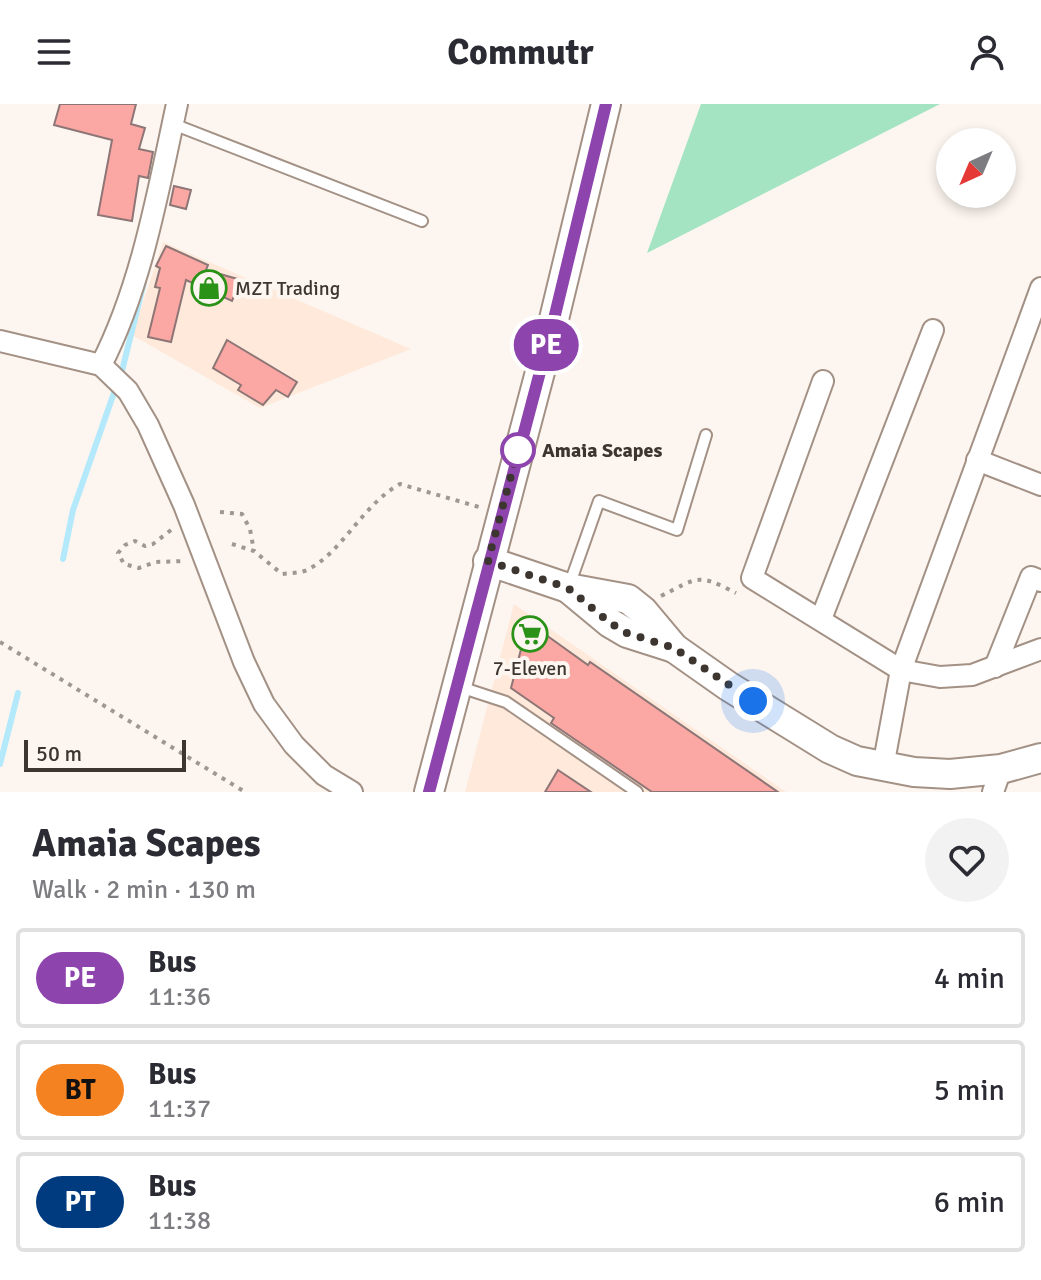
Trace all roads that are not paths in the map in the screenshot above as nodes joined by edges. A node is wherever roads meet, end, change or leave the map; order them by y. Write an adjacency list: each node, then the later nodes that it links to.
1 (606, 104): 13 (main road)
2 (175, 114): 3 (lane); 8 (street)
3 (422, 221)
4 (1041, 288): 5 (street)
5 (1037, 311): 11 (street)
6 (933, 330): 16 (street)
7 (0, 341): 8 (street)
8 (101, 365): 24 (street)
9 (823, 381): 16 (street)
10 (706, 435): 15 (lane)
11 (977, 460): 12 (street); 19 (street)
12 (1041, 485)
13 (488, 561): 15 (main road); 20 (main road)
14 (1041, 581): 18 (street)
15 (568, 588): 22 (main road)
16 (821, 619): 19 (street)
17 (1041, 649): 18 (street)
18 (995, 667): 19 (street)
19 (901, 670): 22 (street)
20 (456, 686): 25 (main road); 26 (lane)
21 (1041, 758): 23 (main road)
22 (883, 767): 23 (main road)
23 (997, 780)
24 (352, 792)
25 (429, 792)
26 (637, 792)

